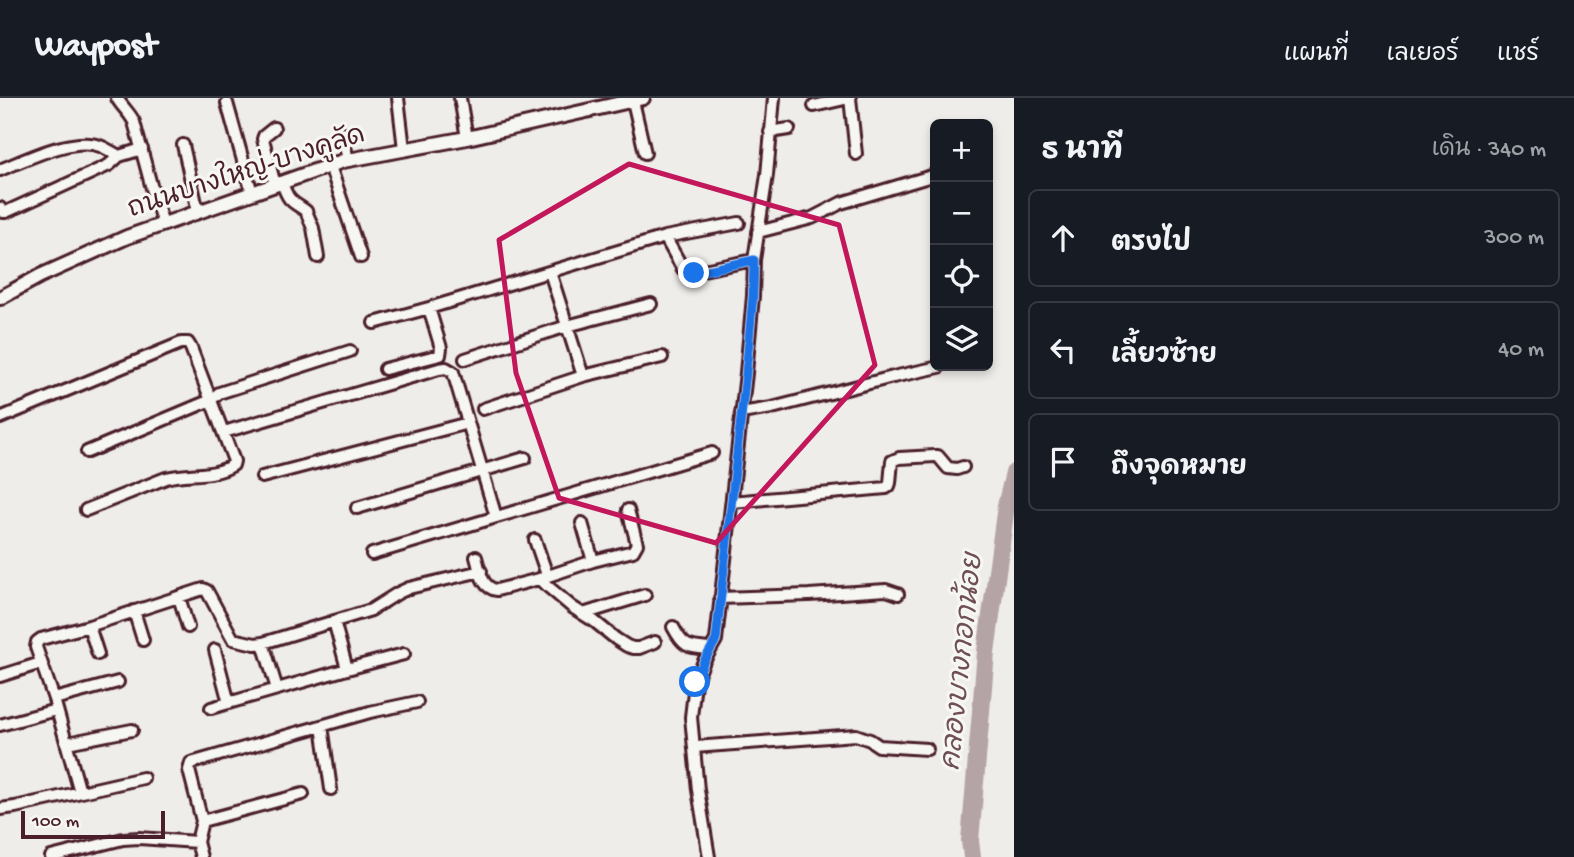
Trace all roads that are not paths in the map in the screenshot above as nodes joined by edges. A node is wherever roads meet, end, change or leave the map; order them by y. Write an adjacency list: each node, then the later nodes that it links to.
1 (117, 98): 16 (street)
2 (398, 98): 17 (street)
3 (460, 98): 14 (street)
4 (774, 98): 12 (street)
5 (849, 98): 9 (street); 19 (street)
6 (640, 99): 7 (street, ถนนบางใหญ่-บางคูลัด); 18 (street)
7 (617, 101): 14 (street, ถนนบางใหญ่-บางคูลัด)
8 (227, 103): 26 (street)
9 (814, 106)
10 (274, 128): 25 (street)
11 (789, 130): 12 (street)
12 (770, 132): 31 (street)
13 (342, 133): 21 (street)
14 (467, 138): 17 (street, ถนนบางใหญ่-บางคูลัด)
15 (183, 145): 28 (street)
16 (142, 149): 20 (street); 30 (street)
17 (404, 149): 21 (street, ถนนบางใหญ่-บางคูลัด)
18 (645, 153)
19 (856, 154)
20 (119, 156): 23 (street); 27 (street)
21 (348, 160): 22 (street, ถนนบางใหญ่-บางคูลัด)
22 (330, 166): 25 (street, ถนนบางใหญ่-บางคูลัด); 34 (street)
23 (0, 170)
24 (930, 176): 31 (street)
25 (279, 184): 26 (street, ถนนบางใหญ่-บางคูลัด); 33 (street)
26 (252, 193): 28 (street, ถนนบางใหญ่-บางคูลัด)
27 (0, 208)
28 (198, 212): 30 (street, ถนนบางใหญ่-บางคูลัด)
29 (739, 223): 32 (street)
30 (163, 224): 37 (street, ถนนบางใหญ่-บางคูลัด)
31 (758, 232): 35 (street)
32 (665, 237): 35 (street); 36 (street)
33 (318, 257)
34 (360, 257)
35 (754, 260): 50 (street)
36 (550, 272): 39 (street); 41 (street)
37 (0, 299)
38 (651, 304): 41 (street)
39 (429, 309): 40 (street); 45 (street)
40 (374, 323)
41 (567, 326): 44 (street); 47 (street)
42 (350, 351): 48 (street)
43 (662, 357): 47 (street)
44 (465, 359)
45 (384, 369)
46 (930, 369): 50 (street)
47 (583, 376): 49 (street)
48 (211, 400): 51 (street); 53 (street); 54 (street)
49 (483, 410)
50 (741, 413): 60 (street)
51 (0, 418)
52 (468, 423): 53 (street); 58 (street); 59 (street)
53 (224, 432): 62 (street)
54 (87, 452)
55 (712, 453): 64 (street)
56 (525, 458): 58 (street)
57 (963, 467): 60 (street)
58 (482, 471): 61 (street); 64 (street)
59 (262, 477)
60 (732, 502): 75 (street)
61 (357, 508)
62 (86, 510)
63 (628, 510): 69 (street)
64 (496, 517): 67 (street)
65 (582, 523): 69 (street)
66 (535, 540): 71 (street)
67 (372, 554)
68 (477, 557): 70 (street)
69 (593, 561): 71 (street)
70 (481, 571): 71 (street); 78 (street)
71 (543, 577): 77 (street)
72 (898, 594): 75 (street)
73 (645, 595): 77 (street)
74 (179, 597): 76 (street); 80 (street); 84 (street)
75 (720, 598): 85 (street)
76 (134, 611): 79 (street); 82 (street)
77 (583, 614): 83 (street)
78 (334, 621): 84 (street); 90 (street)
79 (89, 626): 87 (street); 89 (street)
80 (188, 627)
81 (673, 627): 85 (street)
82 (143, 640)
83 (654, 642)
84 (263, 643): 93 (street)
85 (710, 649): 102 (street)
86 (215, 650): 95 (street)
87 (97, 654)
88 (404, 654): 90 (street)
89 (41, 663): 91 (street); 96 (street)
90 (346, 669): 93 (street)
91 (0, 676)
92 (118, 682): 96 (street)
93 (277, 690): 95 (street)
94 (417, 702): 99 (street)
95 (229, 703): 97 (street)
96 (55, 704): 98 (street); 101 (street)
97 (211, 708)
98 (0, 725)
99 (322, 726): 105 (street); 109 (street)
100 (132, 730): 101 (street)
101 (67, 743): 106 (street)
102 (694, 747): 103 (street); 113 (street)
103 (927, 749)
104 (143, 778): 106 (street)
105 (331, 789)
106 (80, 792): 108 (street)
107 (303, 794): 109 (street)
108 (0, 809)
109 (202, 821): 110 (street)
110 (197, 842): 111 (street); 112 (street)
111 (51, 857)
112 (201, 857)
113 (709, 857)

